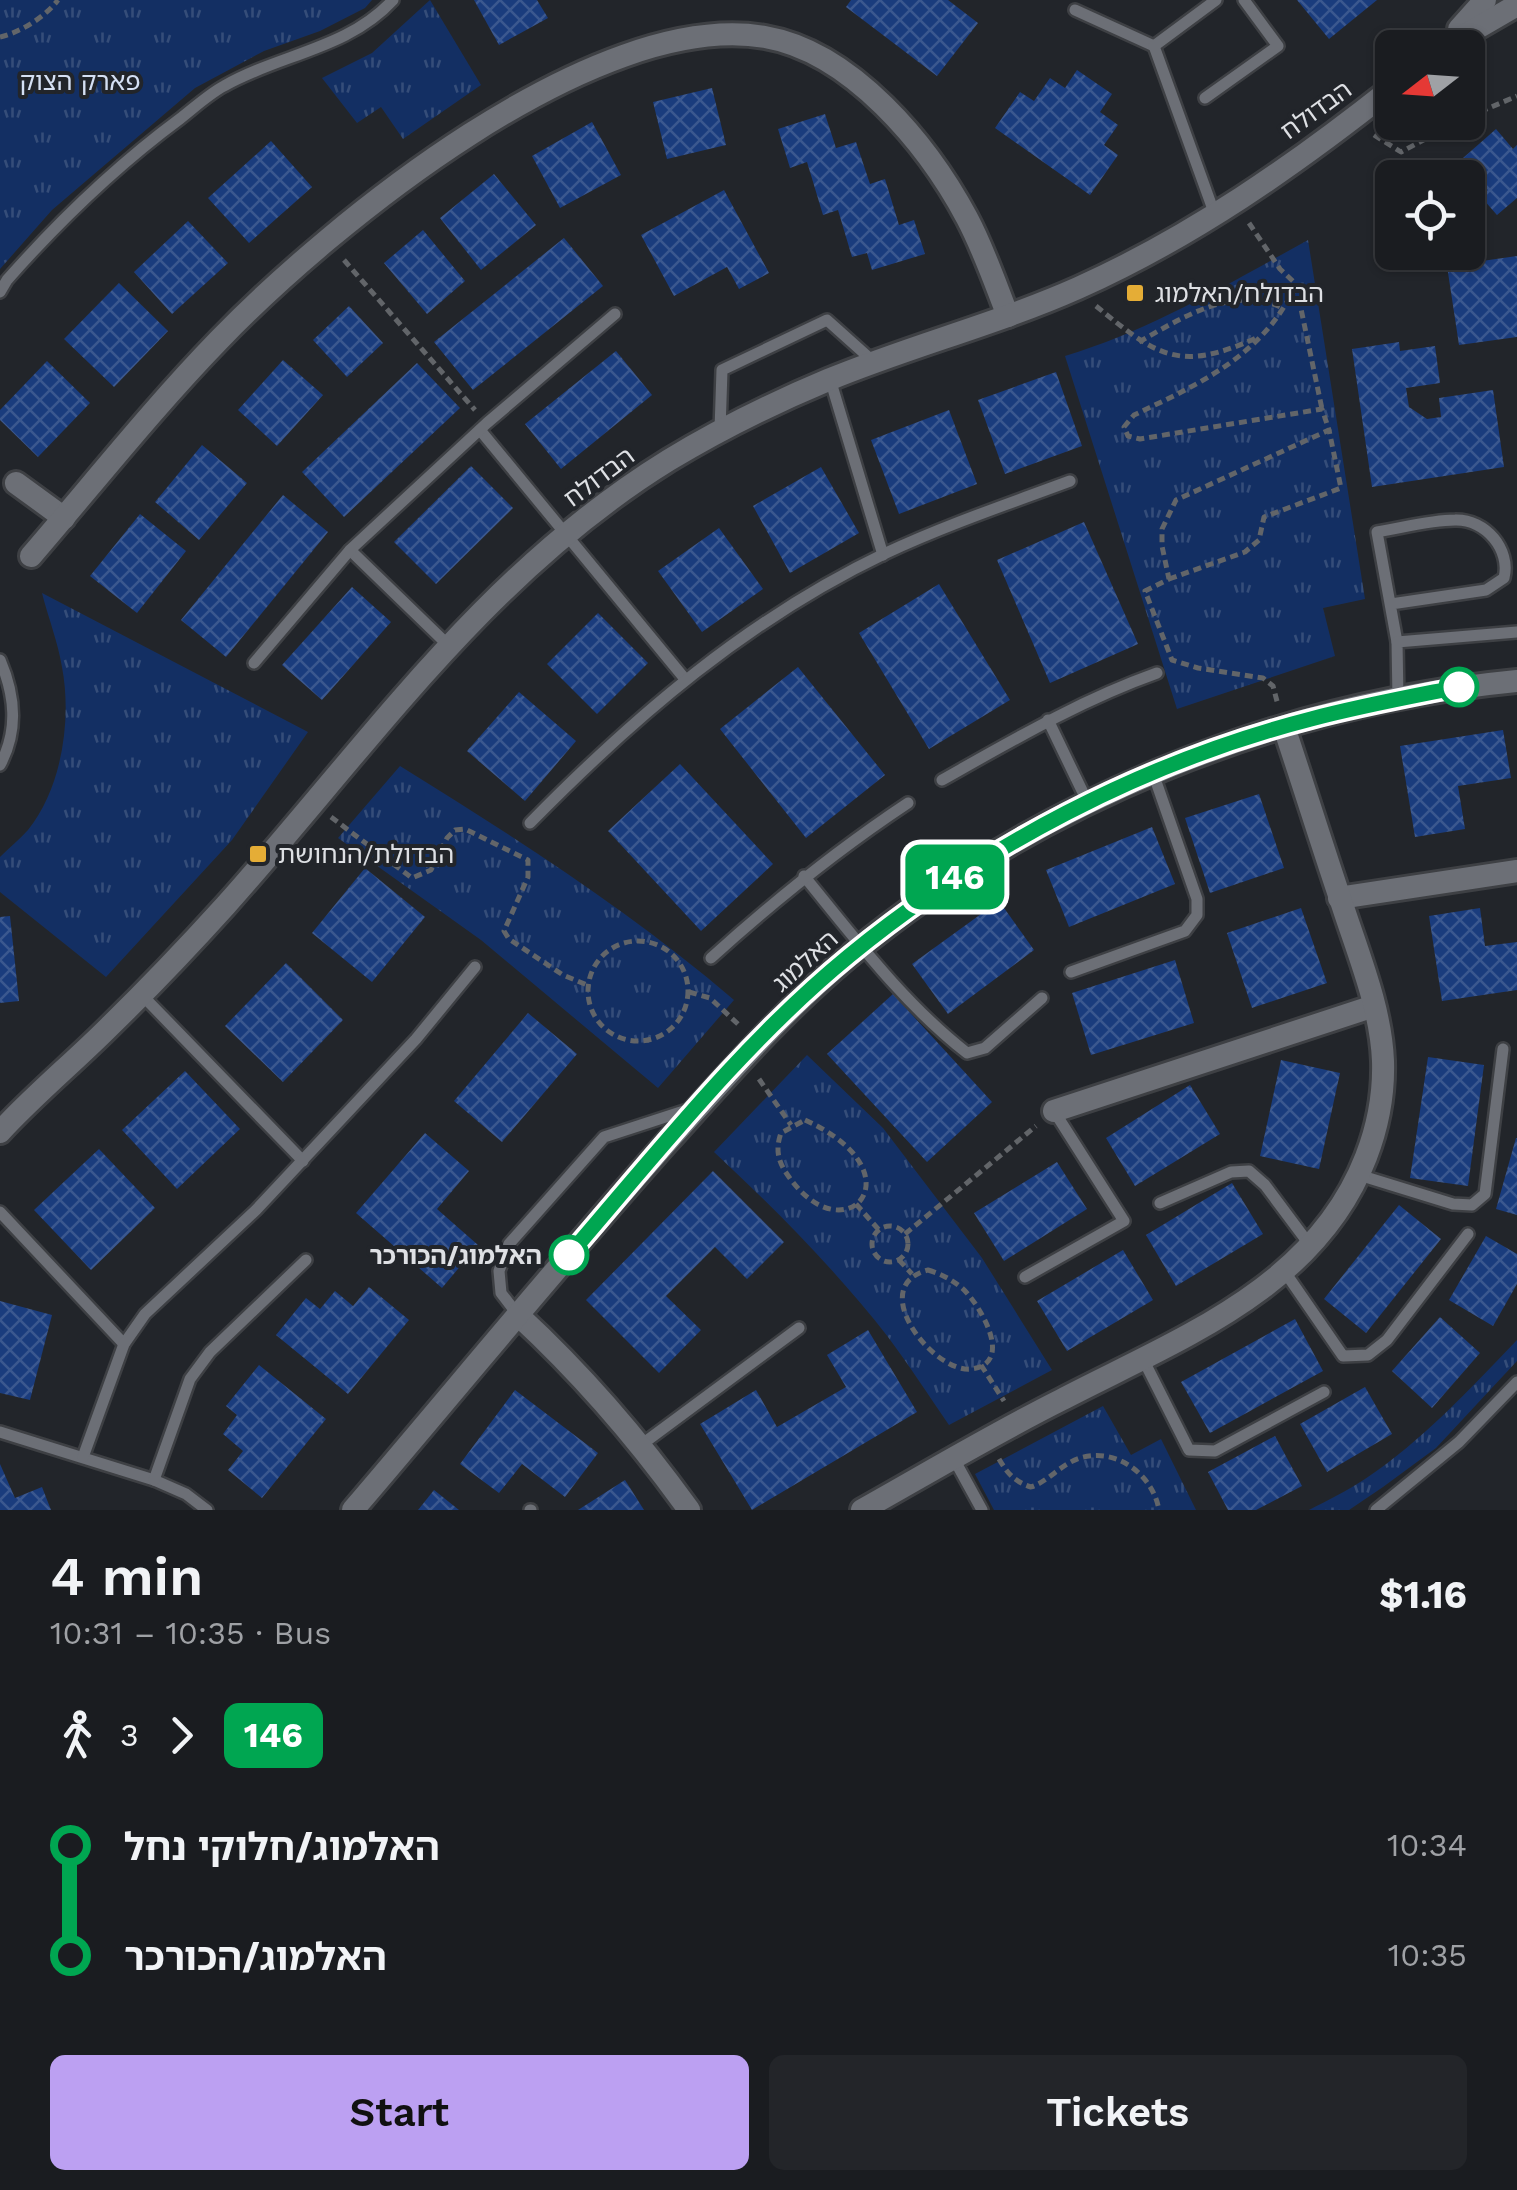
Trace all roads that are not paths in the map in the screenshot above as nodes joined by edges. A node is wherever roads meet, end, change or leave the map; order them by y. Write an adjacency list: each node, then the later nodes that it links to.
1 (393, 0): 13 (lane)
2 (1216, 0): 9 (lane)
3 (1244, 0): 10 (lane)
4 (1485, 0): 7 (street)
5 (1508, 4): 8 (street)
6 (1074, 10): 9 (lane)
7 (1458, 30)
8 (1469, 30)
9 (1154, 46): 12 (lane)
10 (1205, 98)
11 (1375, 101): 12 (street, הבדולח)
12 (1215, 214): 15 (street, הבדולח)
13 (0, 292)
14 (615, 314): 18 (lane)
15 (1008, 316): 16 (street, הבדולח); 22 (street)
16 (875, 364): 17 (street, הבדולח); 19 (lane)
17 (830, 379): 19 (street, הבדולח); 25 (lane)
18 (483, 427): 23 (lane); 24 (lane)
19 (720, 430): 23 (street, הבדולח)
20 (1070, 481): 25 (lane)
21 (16, 484): 22 (street)
22 (64, 518): 26 (street)
23 (568, 535): 30 (street, הבדולח); 34 (lane)
24 (350, 550): 30 (lane); 32 (lane)
25 (882, 555): 34 (lane)
26 (30, 556)
27 (1391, 604): 27 (lane); 29 (lane)
28 (1517, 632): 29 (lane)
29 (1397, 642): 36 (lane)
30 (448, 644): 52 (street, הבדולח)
31 (0, 660): 39 (lane)
32 (254, 663)
33 (1157, 673): 37 (lane)
34 (685, 679): 44 (lane)
35 (1517, 681): 36 (street, האלמוג)
36 (1398, 699): 38 (street, האלמוג)
37 (1048, 720): 41 (lane); 43 (lane)
38 (1284, 727): 40 (street, האלמוג); 47 (street)
39 (0, 765)
40 (1154, 773): 43 (street, האלמוג); 51 (lane)
41 (942, 780)
42 (908, 802): 46 (lane)
43 (1088, 803): 48 (street, האלמוג)
44 (530, 823)
45 (1517, 871): 47 (street)
46 (804, 876): 48 (lane); 49 (lane)
47 (1339, 898): 54 (street)
48 (862, 946): 53 (lane); 56 (street, האלמוג)
49 (710, 958)
50 (475, 967): 59 (lane)
51 (1071, 972)
52 (141, 994): 58 (street, הבדולח); 59 (lane)
53 (1042, 998)
54 (1374, 1006): 57 (street); 60 (street)
55 (1503, 1049): 60 (lane)
56 (699, 1106): 68 (street, האלמוג); 68 (lane)
57 (1054, 1111): 67 (lane)
58 (0, 1132)
59 (302, 1161): 70 (lane)
60 (1359, 1175): 64 (street)
61 (1160, 1203): 64 (lane)
62 (0, 1212): 70 (lane)
63 (1468, 1234): 66 (lane)
64 (1312, 1248): 66 (street)
65 (306, 1260): 78 (lane)
66 (1284, 1272): 71 (street)
67 (1025, 1277)
68 (518, 1315): 75 (street); 80 (street, האלמוג)
69 (799, 1328): 75 (lane)
70 (124, 1344): 76 (lane)
71 (1142, 1357): 73 (lane); 77 (street)
72 (1517, 1382): 84 (lane)
73 (1324, 1392)
74 (0, 1432): 76 (lane)
75 (641, 1445): 81 (street)
76 (83, 1458): 78 (lane)
77 (954, 1458): 82 (street); 83 (lane)
78 (154, 1480): 79 (lane)
79 (207, 1510)
80 (353, 1510)
81 (690, 1510)
82 (862, 1510)
83 (982, 1510)
84 (1376, 1510)

